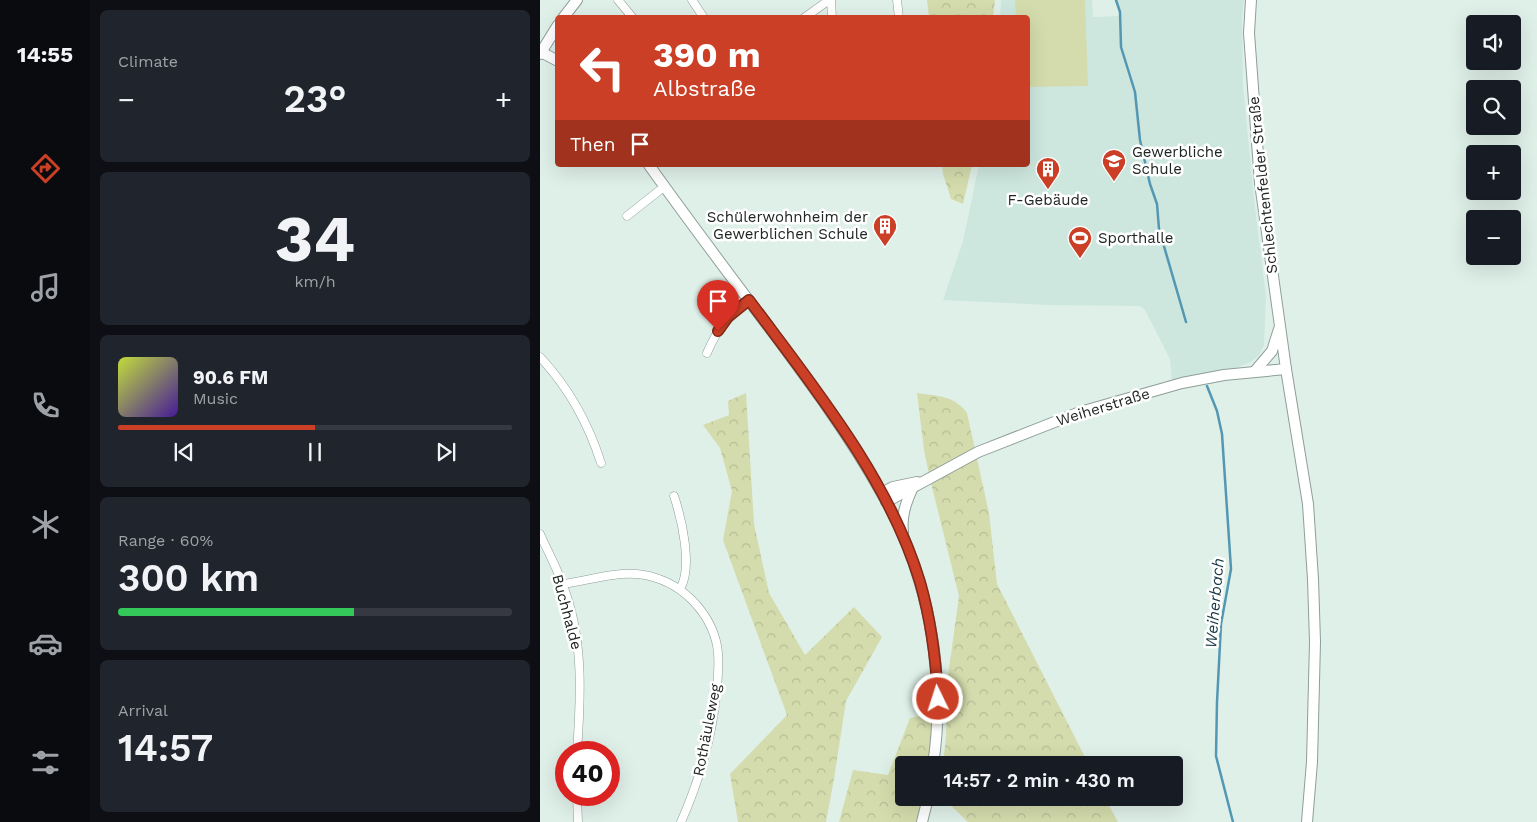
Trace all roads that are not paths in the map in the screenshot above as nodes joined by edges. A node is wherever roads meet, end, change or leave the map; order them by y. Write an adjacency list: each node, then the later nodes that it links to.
1 (577, 0): 7 (street)
2 (618, 0): 8 (street)
3 (692, 0): 9 (street)
4 (830, 0): 10 (street); 11 (street)
5 (897, 0): 12 (street)
6 (1251, 0): 20 (street, Schlechtenfelder Straße)
7 (565, 15)
8 (630, 15)
9 (702, 15)
10 (808, 15)
11 (832, 15)
12 (898, 15)
13 (555, 30): 14 (street)
14 (541, 53): 15 (street)
15 (555, 60)
16 (651, 167): 17 (street)
17 (665, 186): 18 (street); 19 (street)
18 (627, 216)
19 (749, 300): 21 (street); 29 (street)
20 (1280, 323): 23 (street, Schlechtenfelder Straße); 24 (street)
21 (708, 353)
22 (540, 357): 25 (street)
23 (1286, 369): 24 (street, Weiherstraße); 41 (street, Schlechtenfelder Straße)
24 (1256, 371): 26 (street, Weiherstraße)
25 (601, 463)
26 (930, 479): 27 (street, Weiherstraße); 29 (street, Weiherstraße)
27 (912, 488): 29 (street, Weiherstraße); 31 (street)
28 (674, 496): 33 (street)
29 (884, 497): 31 (street)
30 (540, 534): 32 (street, Buchhalde)
31 (904, 541): 35 (street)
32 (563, 584): 33 (street, Rothäuleweg); 34 (street, Buchhalde)
33 (680, 589): 39 (street, Rothäuleweg)
34 (577, 741)
35 (934, 756)
36 (577, 806): 38 (street)
37 (926, 806): 40 (street)
38 (578, 822)
39 (681, 822)
40 (922, 822)
41 (1307, 822)

